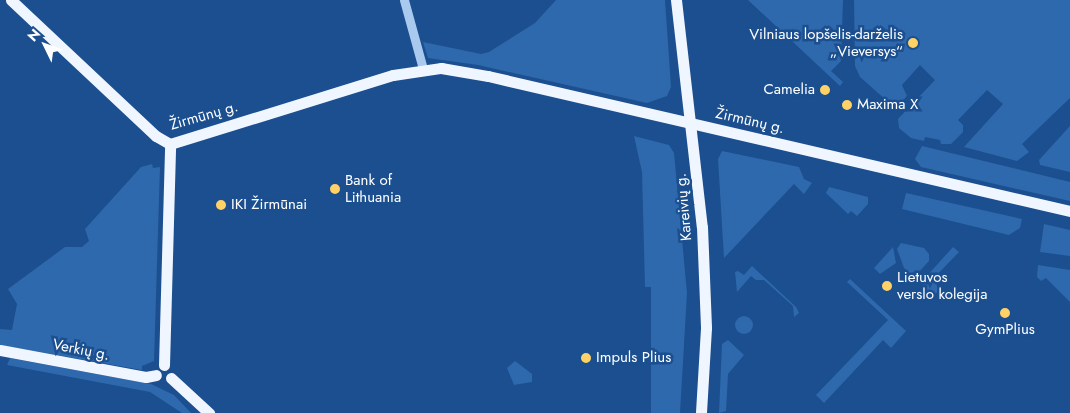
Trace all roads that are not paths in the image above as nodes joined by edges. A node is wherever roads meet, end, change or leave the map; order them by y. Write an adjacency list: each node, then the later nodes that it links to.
1 (11, 0): 6 (main road, Žirmūnų g.)
2 (404, 0): 4 (street)
3 (676, 0): 5 (main road, Kareivių g.)
4 (423, 69): 5 (main road, Žirmūnų g.); 6 (main road, Žirmūnų g.)
5 (690, 122): 7 (main road, Žirmūnų g.); 13 (main road, Kareivių g.)
6 (170, 144): 9 (main road)
7 (1070, 211)
8 (0, 350): 10 (main road, Verkių g.)
9 (164, 364): 10 (main road); 11 (main road)
10 (156, 375): 11 (main road)
11 (172, 378): 12 (main road)
12 (209, 413)
13 (701, 413)

